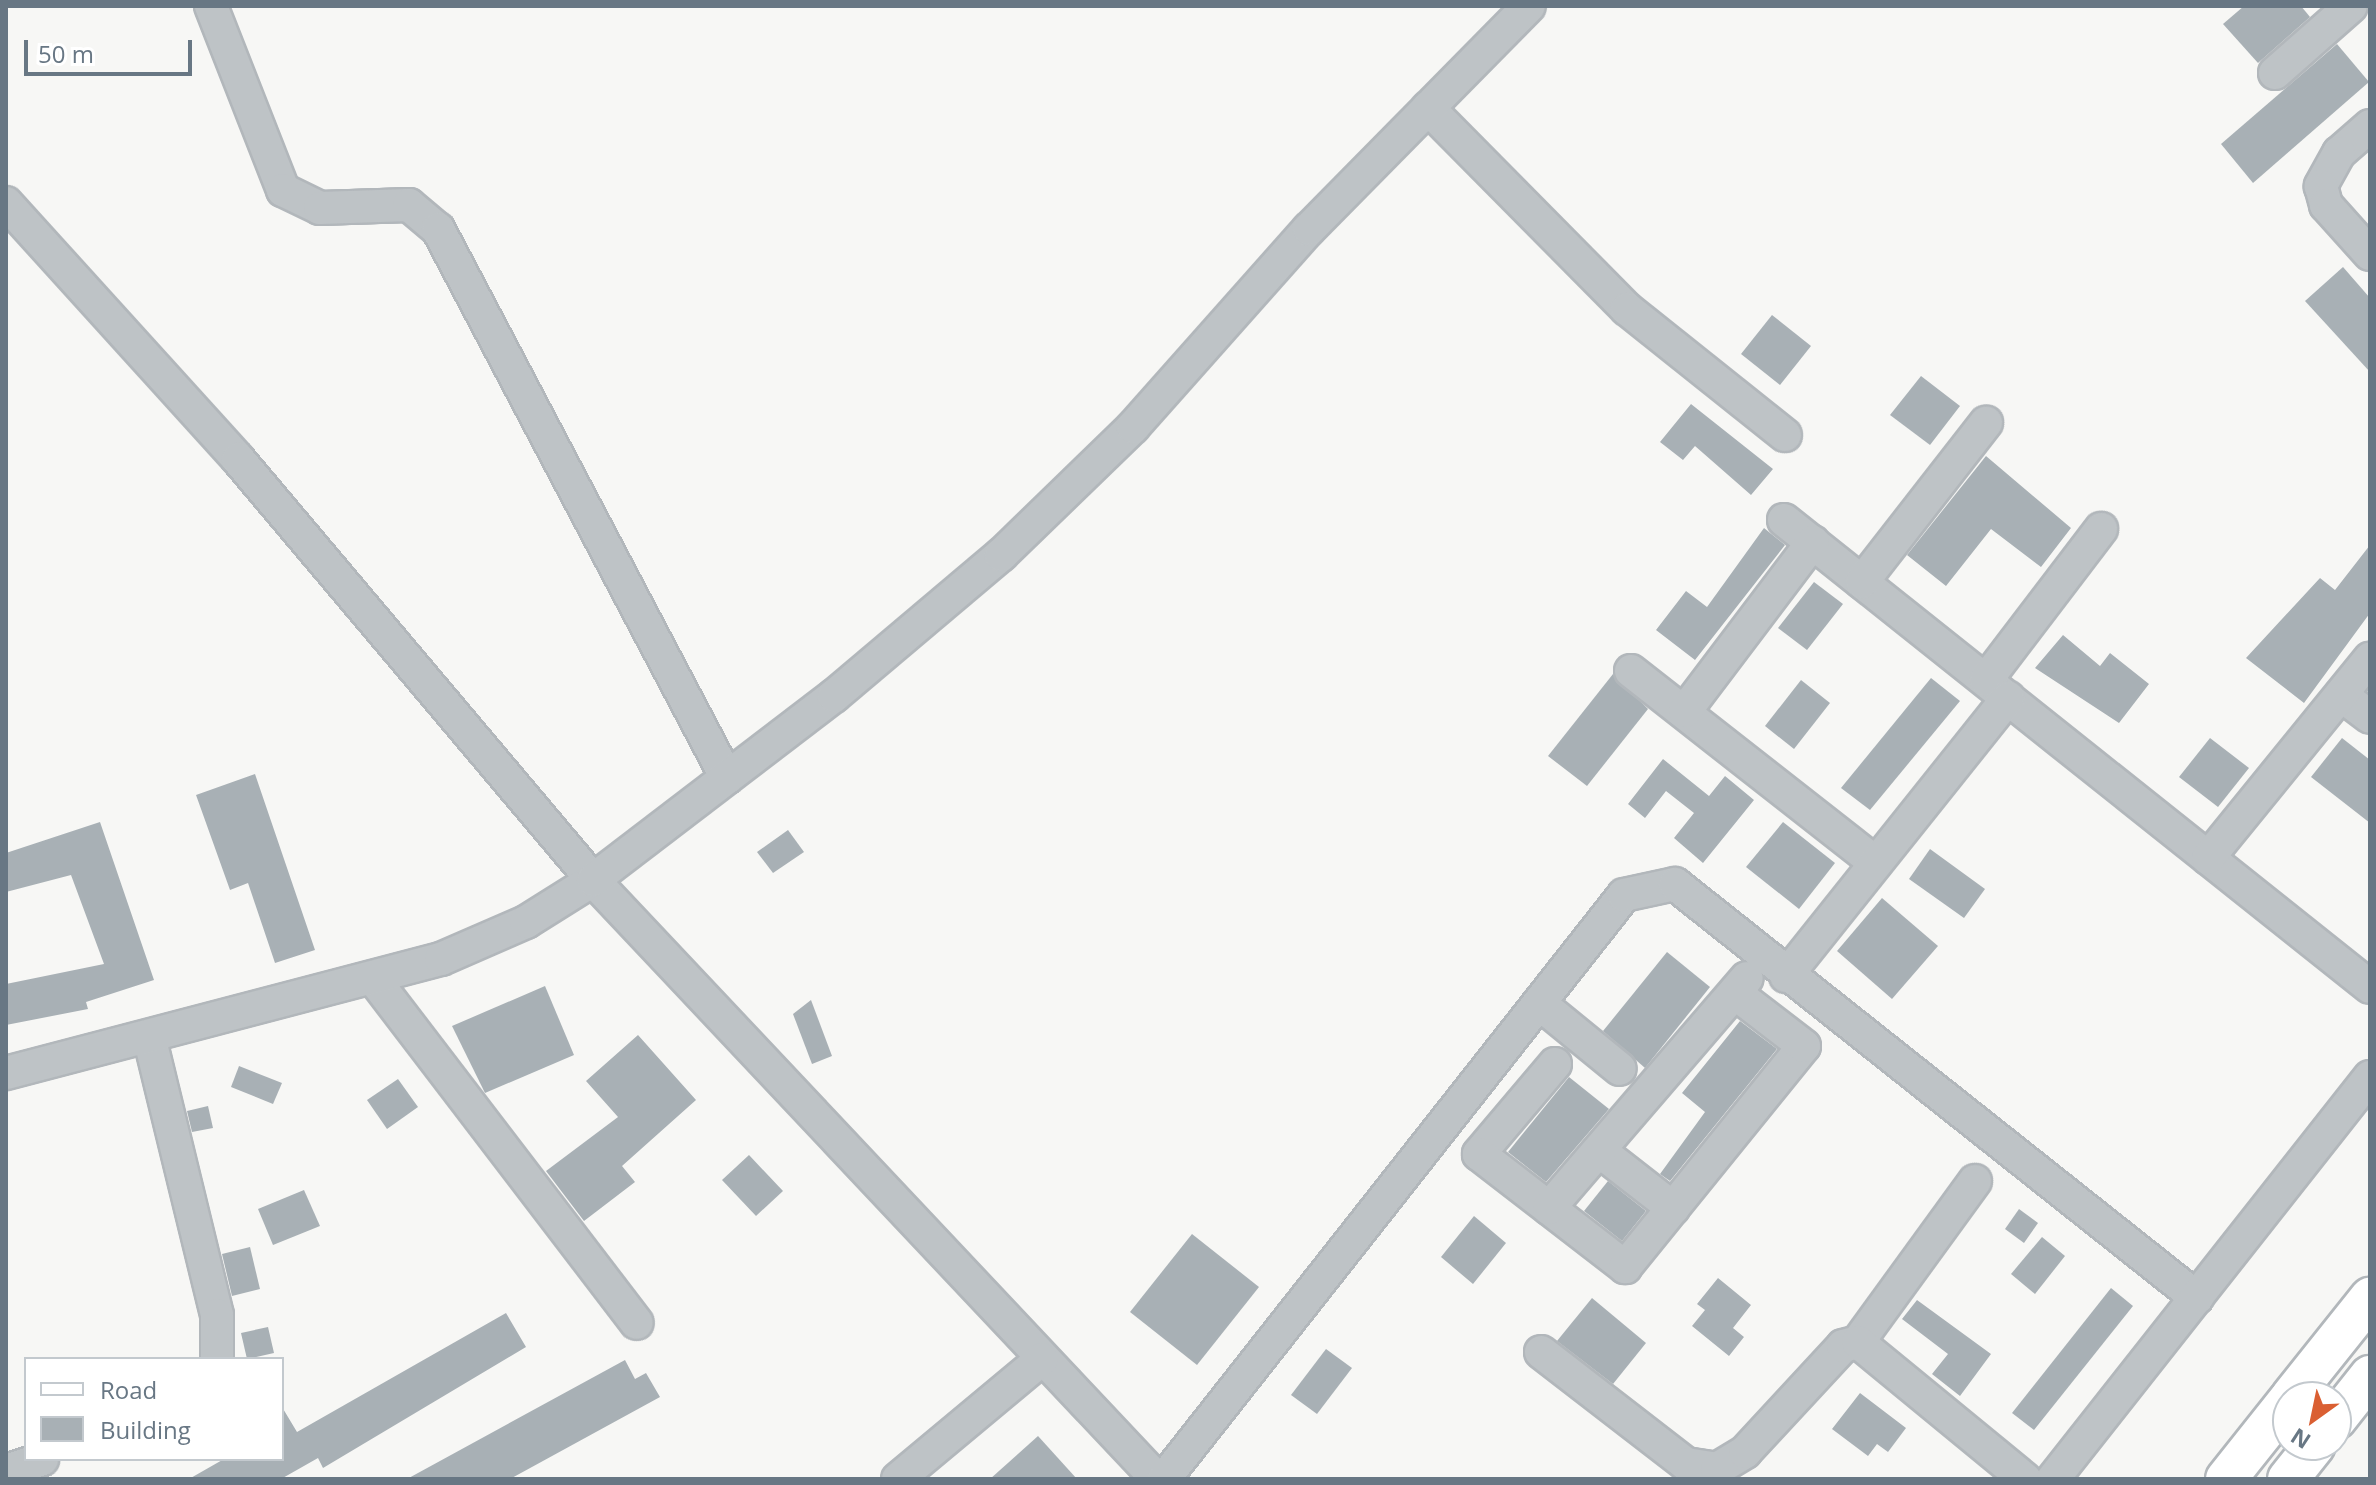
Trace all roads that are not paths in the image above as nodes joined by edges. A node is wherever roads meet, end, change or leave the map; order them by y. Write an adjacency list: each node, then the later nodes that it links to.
1 (211, 6): 21 (street)
2 (1529, 6): 5 (street)
3 (2351, 6): 4 (street)
4 (2275, 73)
5 (1428, 108): 10 (street); 21 (street)
6 (2370, 126): 8 (street)
7 (6, 203): 24 (street)
8 (2370, 254)
9 (1986, 423): 14 (street)
10 (1785, 435)
11 (1784, 520): 13 (street)
12 (2101, 529): 17 (street)
13 (1813, 542): 14 (street); 19 (street)
14 (1862, 582): 17 (street)
15 (2370, 659): 18 (street)
16 (1631, 671): 19 (street)
17 (1997, 689): 22 (street); 23 (street)
18 (2341, 695): 20 (street); 22 (street)
19 (1685, 711): 23 (street)
20 (2370, 717)
21 (727, 778): 24 (street)
22 (2208, 858): 27 (street)
23 (1876, 863): 25 (street)
24 (593, 880): 26 (street); 45 (street)
25 (1775, 967): 28 (street); 29 (street); 39 (street)
26 (373, 978): 30 (street); 41 (street)
27 (2370, 987)
28 (1731, 998): 35 (street); 37 (street); 38 (street)
29 (1539, 1003): 32 (street); 55 (street)
30 (150, 1040): 33 (street); 44 (street)
31 (1555, 1064): 38 (street)
32 (1620, 1069)
33 (6, 1073)
34 (2370, 1077): 39 (street)
35 (1610, 1159): 37 (street); 38 (street)
36 (1975, 1181): 42 (street)
37 (1673, 1208): 38 (street)
38 (1555, 1213)
39 (2197, 1298): 57 (street)
40 (2370, 1298): 47 (main road)
41 (637, 1323)
42 (1858, 1342): 43 (street); 56 (street)
43 (1541, 1352)
44 (217, 1357)
45 (1042, 1359): 53 (street); 54 (street)
46 (2370, 1376): 48 (main road)
47 (2304, 1381)
48 (2352, 1399)
49 (2272, 1422): 58 (main road)
50 (36, 1461): 52 (street)
51 (2302, 1461): 59 (main road)
52 (6, 1471)
53 (898, 1479)
54 (1157, 1479)
55 (1164, 1479)
56 (2025, 1479)
57 (2053, 1479)
58 (2226, 1479)
59 (2288, 1479)

